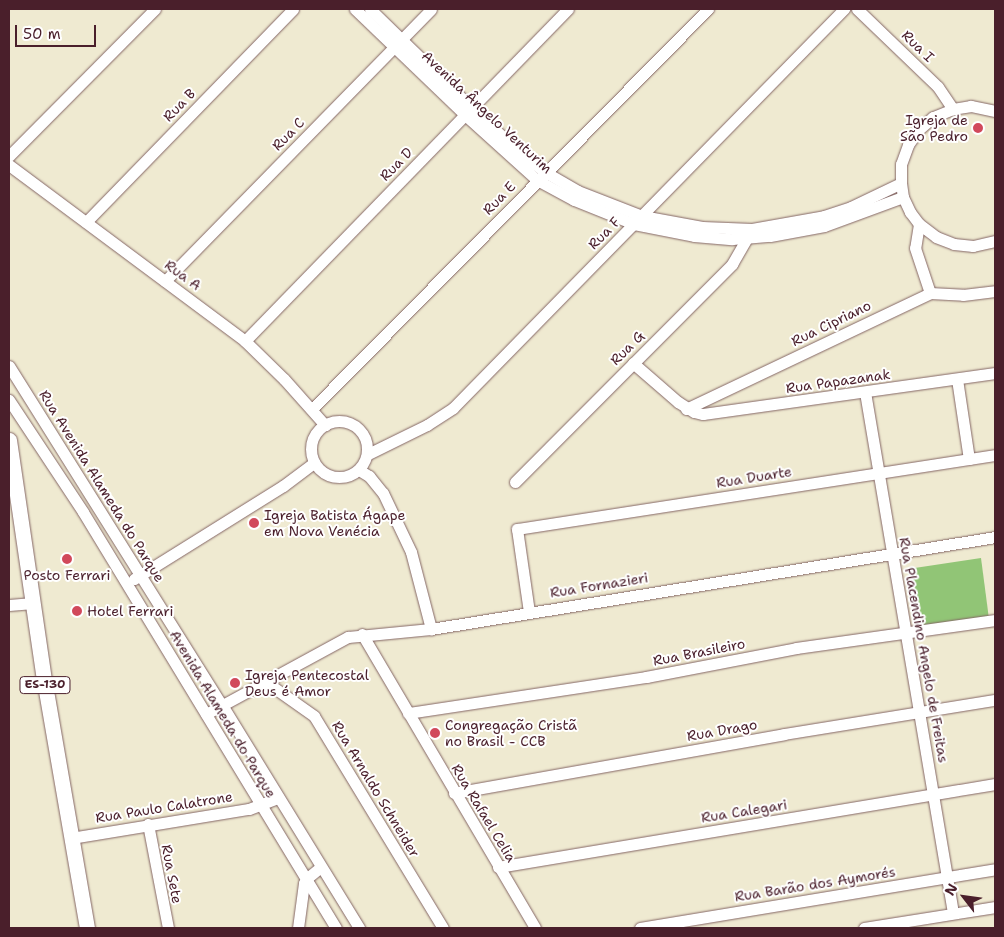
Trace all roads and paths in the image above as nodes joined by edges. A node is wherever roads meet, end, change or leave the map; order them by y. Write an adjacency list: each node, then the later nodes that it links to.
1 (155, 9): 14 (street)
2 (293, 9): 20 (street, Rua B)
3 (356, 9): 10 (street, Avenida Ângelo Venturim)
4 (370, 9): 10 (street, Avenida Ângelo Venturim)
5 (431, 9): 10 (street, Rua C)
6 (568, 9): 13 (street, Rua D)
7 (708, 9): 16 (street, Rua E)
8 (844, 9): 19 (street, Rua F)
9 (857, 9): 11 (street, Rua I)
10 (398, 43): 13 (street, Avenida Ângelo Venturim); 24 (street, Rua C)
11 (954, 108): 12 (street); 17 (street)
12 (995, 111)
13 (468, 112): 16 (street, Avenida Ângelo Venturim); 27 (street, Rua D)
14 (9, 156)
15 (9, 165): 20 (street, Rua A)
16 (541, 176): 19 (street, Avenida Ângelo Venturim); 34 (street, Rua E)
17 (901, 183): 18 (street); 22 (street, Avenida Ângelo Venturim)
18 (903, 196): 21 (street); 22 (street, Avenida Ângelo Venturim)
19 (638, 220): 22 (street, Avenida Ângelo Venturim); 38 (street, Rua F)
20 (86, 222): 24 (street, Rua A)
21 (919, 224): 23 (street); 26 (street)
22 (750, 233): 28 (street, Rua G)
23 (995, 241)
24 (165, 281): 27 (street, Rua A)
25 (995, 290): 26 (street, Rua Cipriano)
26 (930, 293): 35 (street, Rua Cipriano)
27 (245, 341): 34 (street, Rua A)
28 (633, 363): 35 (street); 45 (street, Rua G)
29 (9, 366): 48 (street, Rua Avenida Alameda do Parque)
30 (995, 373): 31 (street, Rua Papazanak)
31 (957, 379): 32 (street, Rua Papazanak); 40 (street)
32 (865, 392): 35 (street, Rua Papazanak); 43 (street, Rua Placendino Angelo de Freitas)
33 (9, 400): 49 (street, Avenida Alameda do Parque)
34 (312, 409): 36 (street, Rua A)
35 (686, 409)
36 (325, 425): 38 (street); 41 (street)
37 (9, 440): 44 (main road, ES-130)
38 (368, 454): 42 (street)
39 (995, 455): 40 (street, Rua Duarte)
40 (969, 459): 43 (street, Rua Duarte)
41 (314, 463): 42 (street); 48 (street)
42 (359, 470): 54 (street)
43 (879, 472): 47 (street, Rua Placendino Angelo de Freitas); 52 (street, Rua Duarte)
44 (11, 475): 50 (main road, ES-130)
45 (515, 482)
46 (995, 537): 47 (street, Rua Fornazieri)
47 (892, 554): 52 (street, Rua Fornazieri); 55 (street, Rua Placendino Angelo de Freitas)
48 (141, 575): 49 (street); 59 (street, Rua Avenida Alameda do Parque)
49 (126, 584): 62 (street, Avenida Alameda do Parque)
50 (32, 603): 51 (street); 69 (main road, ES-130)
51 (9, 605)
52 (529, 612): 54 (street, Rua Fornazieri)
53 (995, 620): 55 (street, Rua Brasileiro)
54 (431, 629): 56 (street, Rua Fornazieri)
55 (905, 633): 60 (street, Rua Placendino Angelo de Freitas); 61 (street, Rua Brasileiro)
56 (362, 634): 57 (street, Rua Fornazieri); 61 (street, Rua Rafael Celia)
57 (266, 682): 59 (street, Rua Fornazieri); 82 (street, Rua Arnaldo Schneider)
58 (995, 700): 60 (street, Rua Drago)
59 (222, 705): 62 (street, Rua Fornazieri); 66 (street, Rua Avenida Alameda do Parque)
60 (919, 712): 64 (street, Rua Drago); 65 (street, Rua Placendino Angelo de Freitas)
61 (408, 713): 64 (street, Rua Rafael Celia)
62 (206, 714): 67 (street, Avenida Alameda do Parque)
63 (995, 784): 65 (street, Rua Calegari)
64 (454, 793): 71 (street, Rua Rafael Celia)
65 (934, 794): 71 (street, Rua Calegari); 73 (street, Rua Placendino Angelo de Freitas)
66 (278, 798): 67 (street, Rua Paulo Calatrone); 70 (street, Rua Avenida Alameda do Parque)
67 (261, 805): 68 (street, Rua Paulo Calatrone); 74 (street, Avenida Alameda do Parque)
68 (148, 824): 69 (street, Rua Paulo Calatrone); 78 (street, Rua Sete)
69 (71, 838): 77 (main road, ES-130)
70 (320, 867): 74 (street); 81 (street, Rua Avenida Alameda do Parque)
71 (498, 867): 83 (street, Rua Rafael Celia)
72 (995, 869): 73 (street, Rua Barão dos Aymorés)
73 (949, 877): 76 (street, Rua Placendino Angelo de Freitas); 84 (street, Rua Barão dos Aymorés)
74 (306, 879): 79 (street); 80 (street, Avenida Alameda do Parque)
75 (995, 907): 76 (street)
76 (953, 913): 85 (street)
77 (87, 928)
78 (168, 928)
79 (298, 928)
80 (336, 928)
81 (359, 928)
82 (443, 928)
83 (535, 928)
84 (640, 928)
85 (864, 928)

